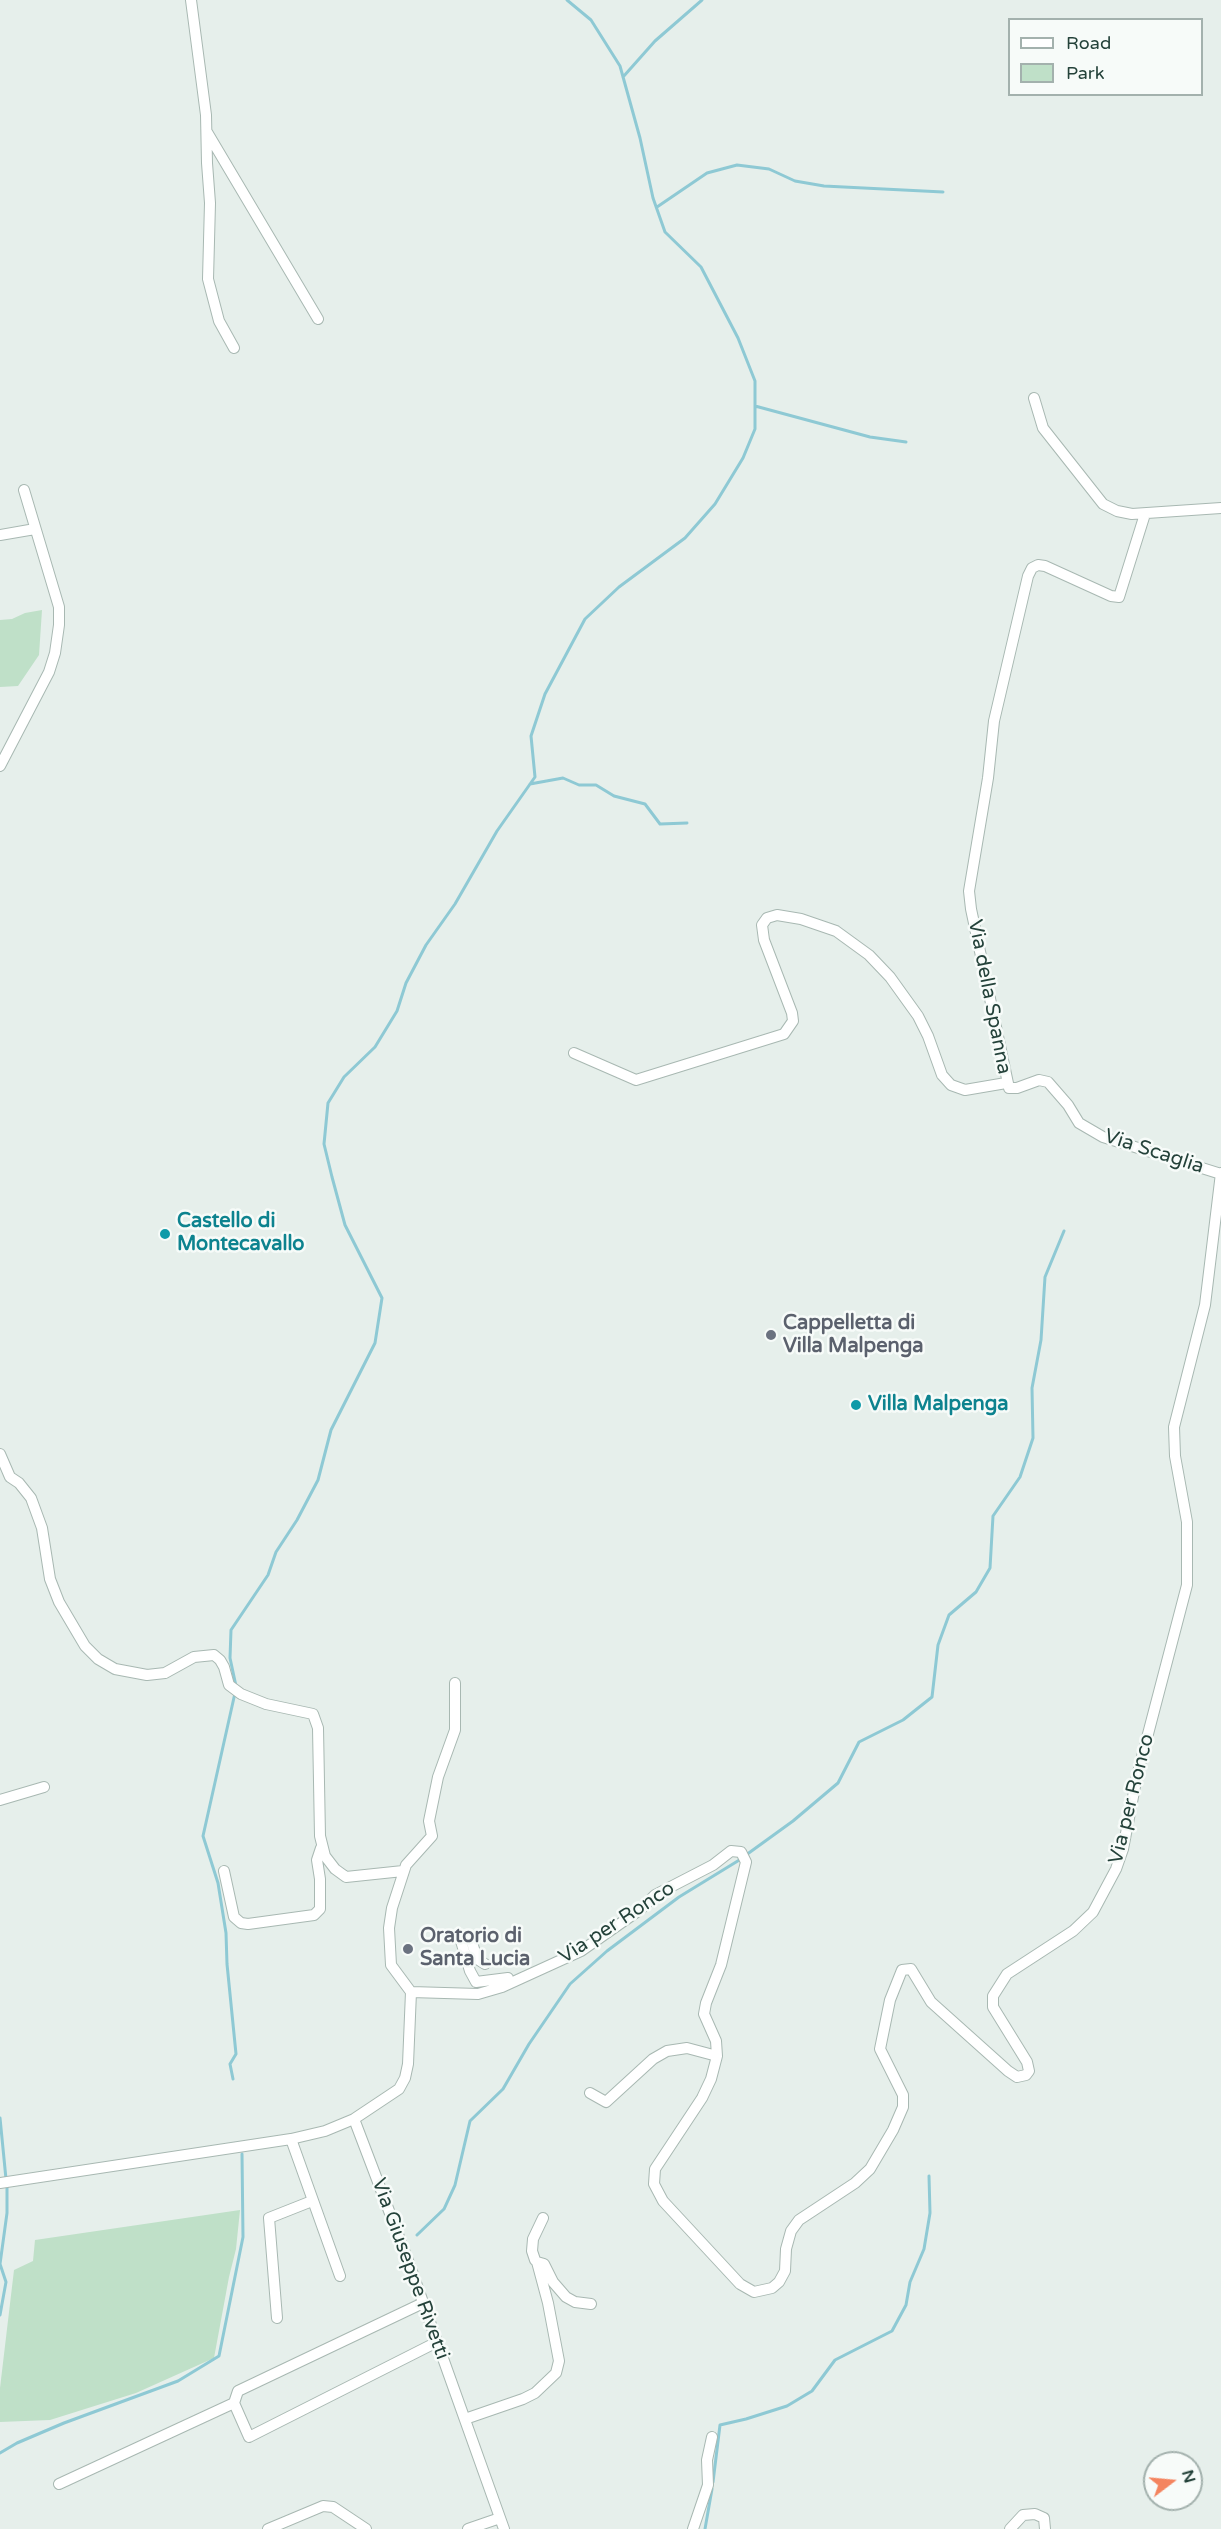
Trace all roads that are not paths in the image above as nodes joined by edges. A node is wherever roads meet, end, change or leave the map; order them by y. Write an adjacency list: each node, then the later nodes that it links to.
1 (191, 0): 2 (street)
2 (207, 132): 3 (street); 4 (street)
3 (318, 319)
4 (234, 348)
5 (1034, 398): 8 (street)
6 (24, 490): 9 (street)
7 (1221, 508): 8 (street)
8 (1145, 514): 13 (street, Via della Spanna)
9 (35, 529): 10 (street); 11 (street)
10 (0, 535)
11 (0, 766)
12 (574, 1053): 13 (street, Via della Spanna)
13 (1006, 1083): 14 (street, Via Scaglia)
14 (1221, 1174): 26 (street, Via per Ronco)
15 (0, 1454): 16 (street)
16 (5, 1479): 20 (street)
17 (455, 1683): 22 (street)
18 (44, 1787): 19 (street)
19 (0, 1800)
20 (321, 1848): 21 (street); 22 (street)
21 (224, 1871)
22 (403, 1871): 25 (street)
23 (485, 1964): 24 (street)
24 (527, 1976): 25 (street, Via per Ronco); 26 (street, Via per Ronco)
25 (411, 1992): 28 (street)
26 (717, 2056): 27 (street)
27 (590, 2093)
28 (354, 2119): 29 (street); 35 (street, Via Giuseppe Rivetti)
29 (291, 2139): 30 (street); 31 (street)
30 (0, 2183)
31 (312, 2201): 34 (street); 37 (street)
32 (543, 2218): 33 (street)
33 (537, 2262): 36 (street); 40 (street)
34 (340, 2276)
35 (423, 2303): 38 (street, Via Giuseppe Rivetti); 39 (street)
36 (591, 2304)
37 (277, 2318)
38 (437, 2342): 39 (street); 40 (street, Via Giuseppe Rivetti)
39 (234, 2403): 42 (street)
40 (465, 2419): 43 (street, Via Giuseppe Rivetti)
41 (712, 2437): 47 (street)
42 (59, 2484)
43 (502, 2524): 46 (street)
44 (268, 2529): 45 (street)
45 (366, 2529)
46 (468, 2529)
47 (693, 2529)
48 (1010, 2529): 49 (street)
49 (1045, 2529)

